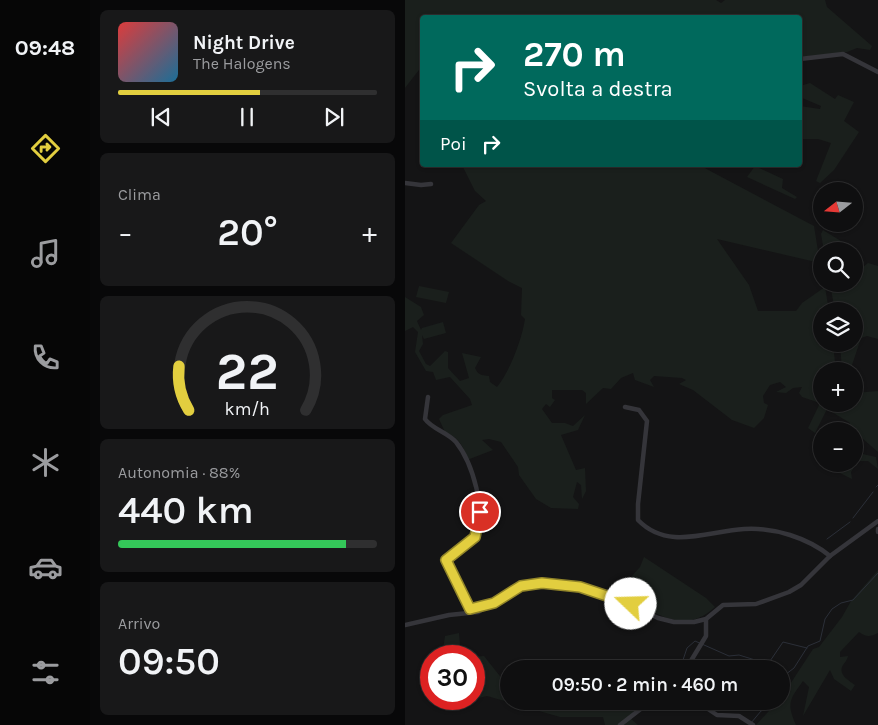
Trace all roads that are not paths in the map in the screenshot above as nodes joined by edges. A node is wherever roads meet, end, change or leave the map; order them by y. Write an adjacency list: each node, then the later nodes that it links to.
1 (802, 58): 2 (street)
2 (878, 72)
3 (405, 182): 4 (street)
4 (431, 184)
5 (427, 397): 9 (street)
6 (625, 407): 8 (street)
7 (878, 522): 8 (street)
8 (830, 556): 10 (street)
9 (494, 603): 10 (street); 11 (street)
10 (706, 619): 12 (street)
11 (405, 625)
12 (691, 660)
13 (639, 710): 16 (street)
14 (710, 710): 15 (street)
15 (751, 723)
16 (620, 725)

